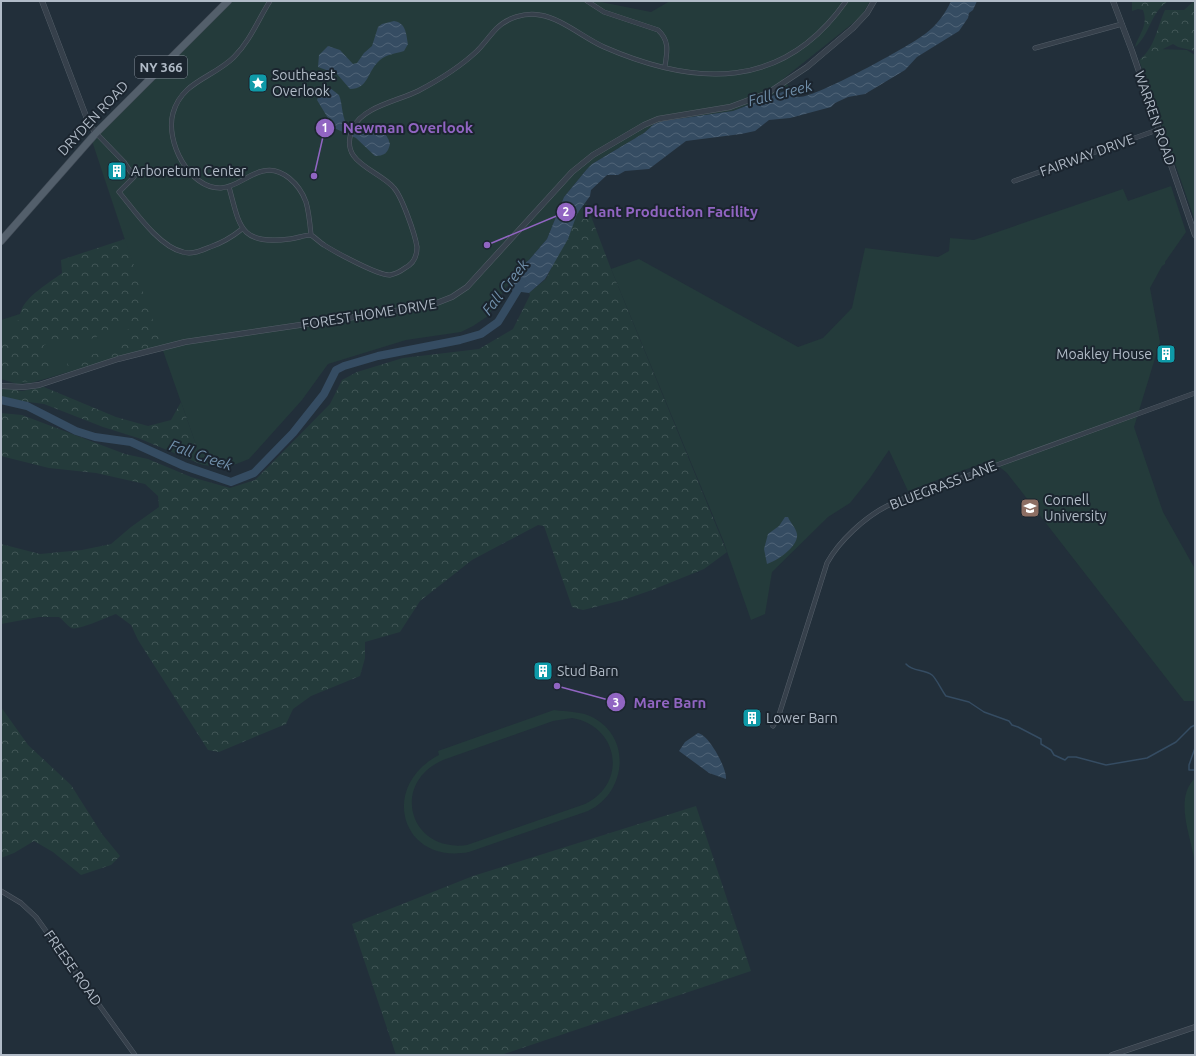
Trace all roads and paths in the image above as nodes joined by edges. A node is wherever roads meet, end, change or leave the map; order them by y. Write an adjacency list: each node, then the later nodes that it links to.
1 (42, 1): 12 (street)
2 (228, 1): 12 (main road, DRYDEN ROAD / NY 366)
3 (270, 1): 14 (street)
4 (587, 1): 10 (street)
5 (846, 1): 10 (street)
6 (874, 1): 19 (street, FOREST HOME DRIVE)
7 (1112, 1): 8 (street, WARREN ROAD)
8 (1122, 24): 9 (street); 11 (street, WARREN ROAD)
9 (1034, 48)
10 (664, 66): 16 (street)
11 (1160, 129): 13 (street, FAIRWAY DRIVE); 17 (street, WARREN ROAD)
12 (96, 133): 15 (street); 18 (main road, DRYDEN ROAD / NY 366)
13 (1014, 181)
14 (229, 187): 15 (street); 16 (street)
15 (242, 229): 16 (street)
16 (311, 234)
17 (1195, 235)
18 (1, 241)
19 (1, 386)
20 (1195, 393): 21 (street, BLUEGRASS LANE)
21 (773, 726)
22 (1, 891): 24 (street, FREESE ROAD)
23 (1195, 1027): 25 (street)
24 (135, 1055)
25 (1112, 1055)

